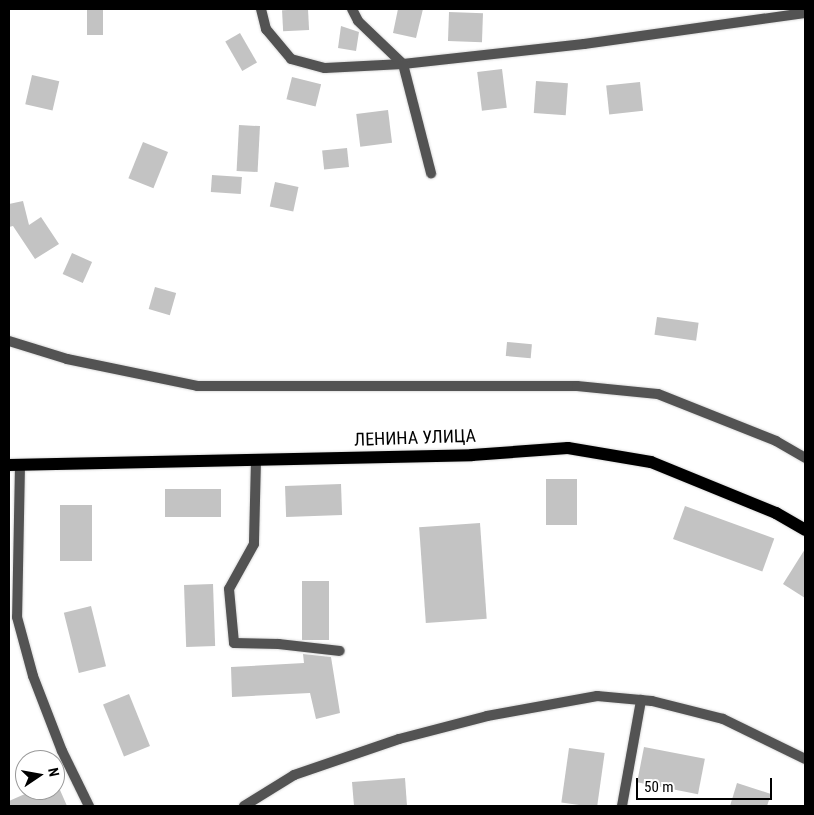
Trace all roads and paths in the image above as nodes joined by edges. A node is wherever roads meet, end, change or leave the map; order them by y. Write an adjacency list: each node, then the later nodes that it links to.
1 (261, 9): 4 (street)
2 (352, 9): 4 (street)
3 (805, 13): 4 (street)
4 (403, 64): 5 (street)
5 (431, 173)
6 (9, 341): 7 (street)
7 (805, 458)
8 (256, 460): 9 (main road, ЛЕНИНА УЛИЦА); 10 (main road, ЛЕНИНА УЛИЦА); 11 (street)
9 (14, 465): 14 (street)
10 (805, 530)
11 (340, 651)
12 (641, 700): 13 (street); 15 (street); 16 (street)
13 (805, 759)
14 (89, 806)
15 (244, 806)
16 (622, 806)

